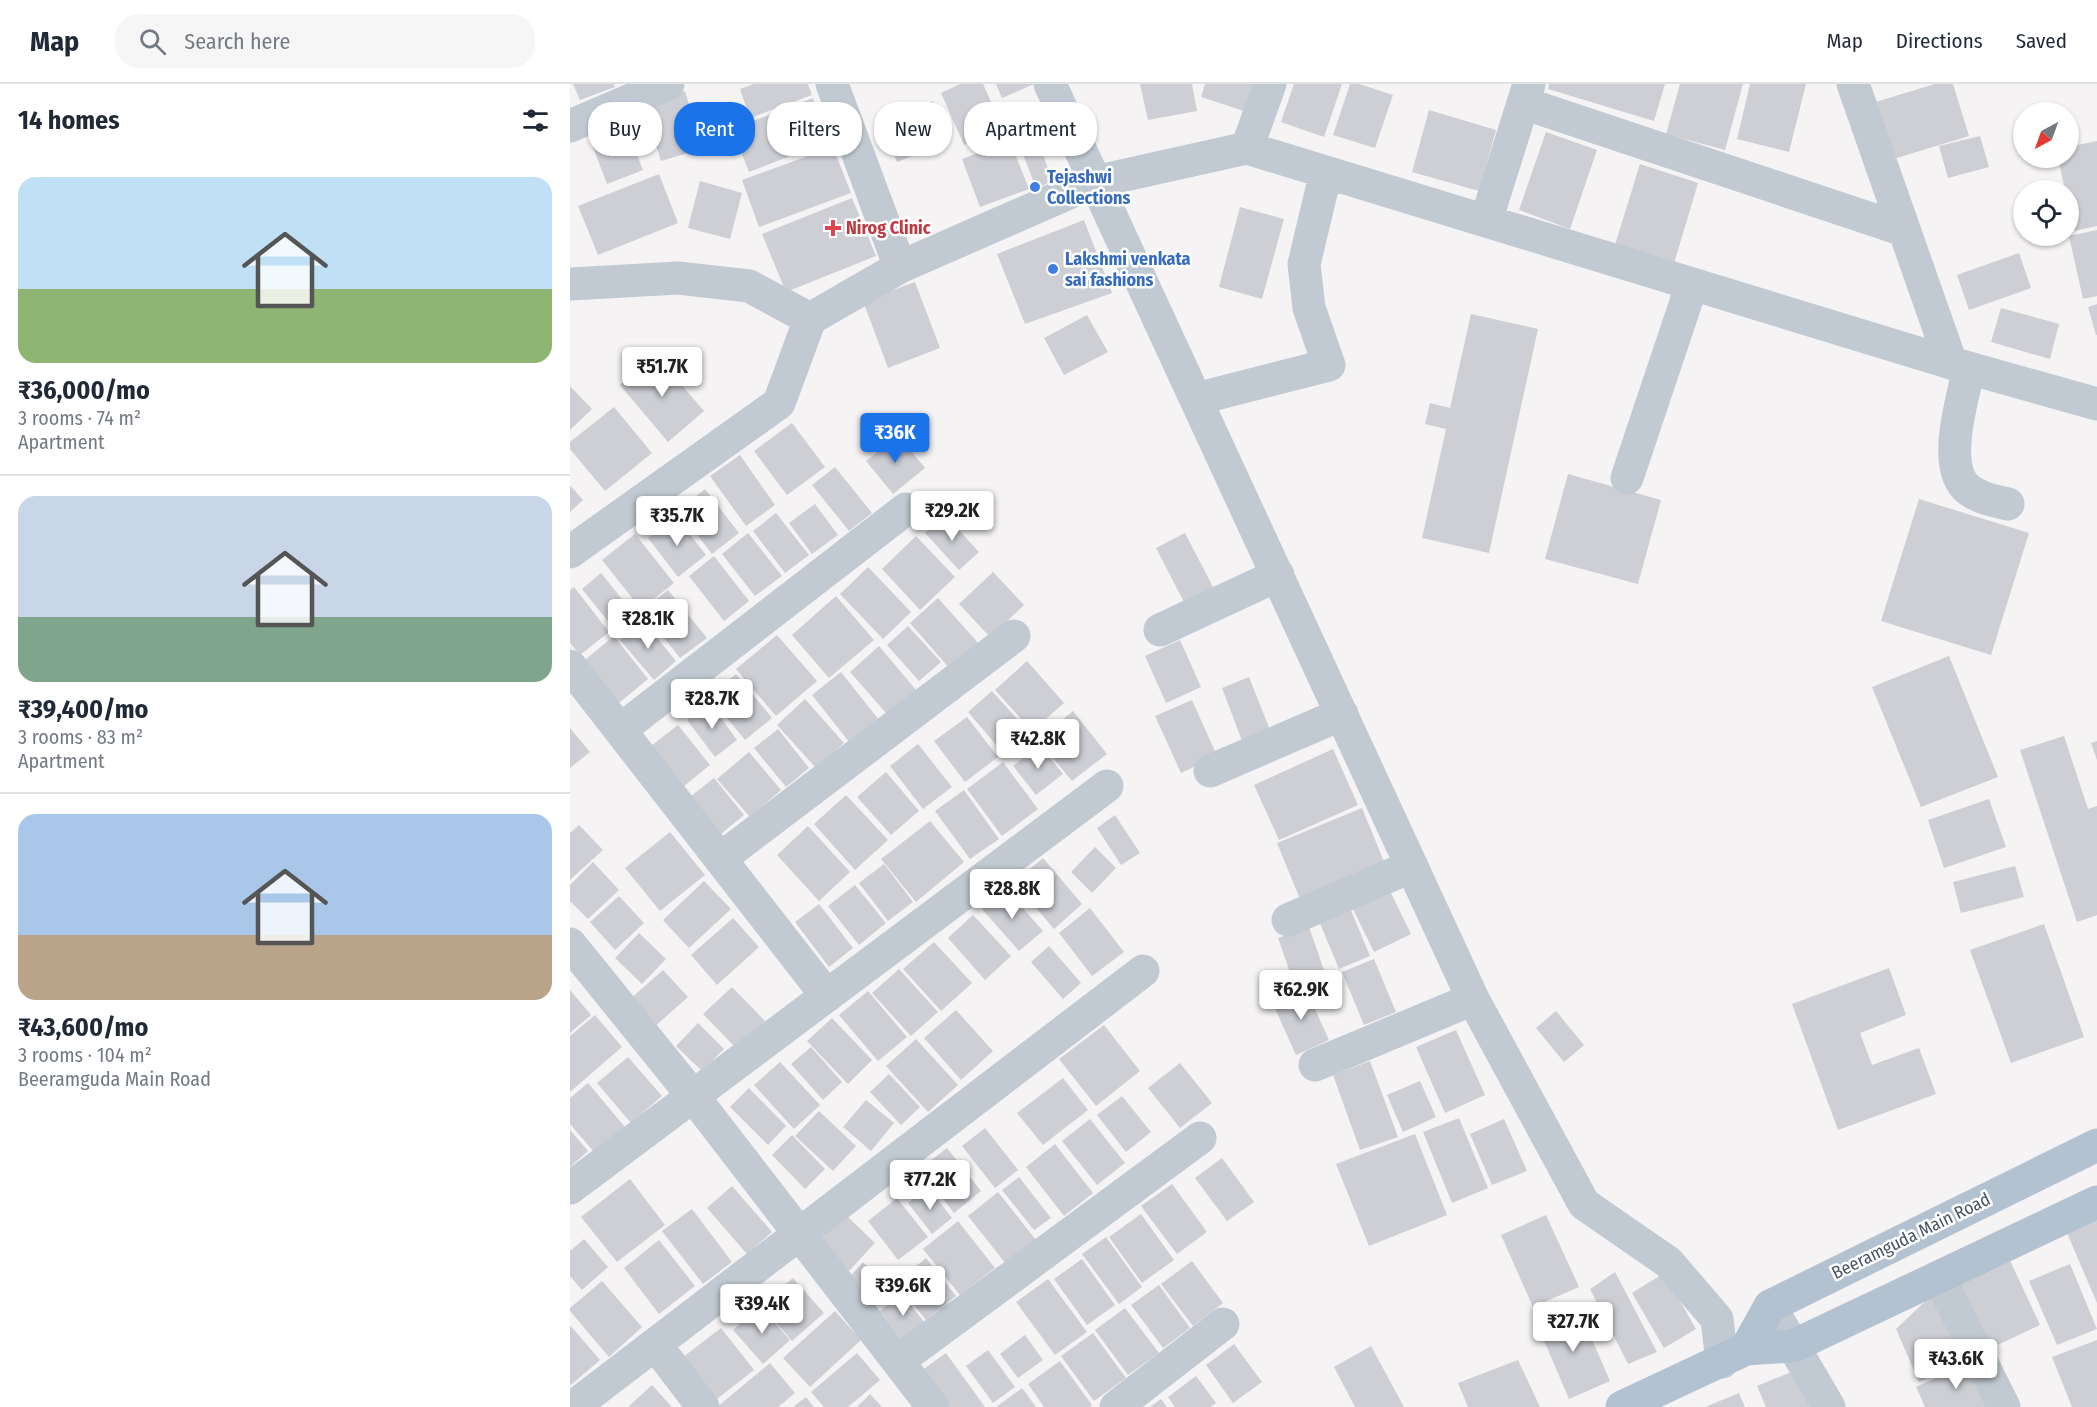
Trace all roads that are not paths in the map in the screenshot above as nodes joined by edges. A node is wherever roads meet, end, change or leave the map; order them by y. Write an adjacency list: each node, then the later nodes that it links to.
1 (668, 84): 7 (street)
2 (832, 84): 13 (street)
3 (1050, 84): 10 (street)
4 (1270, 84): 8 (street)
5 (1853, 84): 12 (street)
6 (1526, 94): 11 (street); 12 (street)
7 (570, 126)
8 (1247, 148): 9 (street); 10 (street)
9 (1326, 172): 11 (street); 18 (street)
10 (1094, 182): 13 (street); 18 (street)
11 (1486, 221): 15 (street)
12 (1904, 230): 17 (street)
13 (900, 267): 16 (street)
14 (570, 284): 16 (street)
15 (1692, 284): 17 (street); 20 (street)
16 (810, 319): 23 (street)
17 (1960, 365): 19 (street); 21 (street)
18 (1196, 399): 24 (street)
19 (2097, 404)
20 (1627, 478)
21 (2008, 504)
22 (906, 509): 29 (street)
23 (570, 552)
24 (1278, 575): 25 (street); 28 (street)
25 (1160, 630)
26 (1014, 636): 32 (street)
27 (570, 666): 29 (street)
28 (1342, 714): 30 (street); 33 (street)
29 (620, 730): 32 (street)
30 (1210, 771)
31 (1107, 786): 37 (street)
32 (720, 859): 37 (street)
33 (1412, 866): 34 (street); 38 (street)
34 (1288, 920)
35 (570, 944): 40 (street)
36 (1143, 970): 45 (street)
37 (827, 996): 40 (street)
38 (1473, 999): 39 (street); 51 (street)
39 (1315, 1065)
40 (693, 1096): 43 (street); 45 (street)
41 (1200, 1138): 52 (street)
42 (2097, 1145): 47 (main road, Beeramguda Main Road)
43 (570, 1188)
44 (2097, 1202): 46 (main road)
45 (799, 1233): 49 (street); 52 (street)
46 (1939, 1277): 50 (main road); 59 (street)
47 (1770, 1306): 50 (street); 51 (main road)
48 (1223, 1324): 56 (street)
49 (655, 1344): 53 (street); 54 (street)
50 (1793, 1346): 51 (main road); 58 (street)
51 (1734, 1356): 57 (main road)
52 (898, 1362): 55 (street)
53 (573, 1407)
54 (703, 1407)
55 (933, 1407)
56 (1116, 1407)
57 (1622, 1407)
58 (1829, 1407)
59 (2004, 1407)

